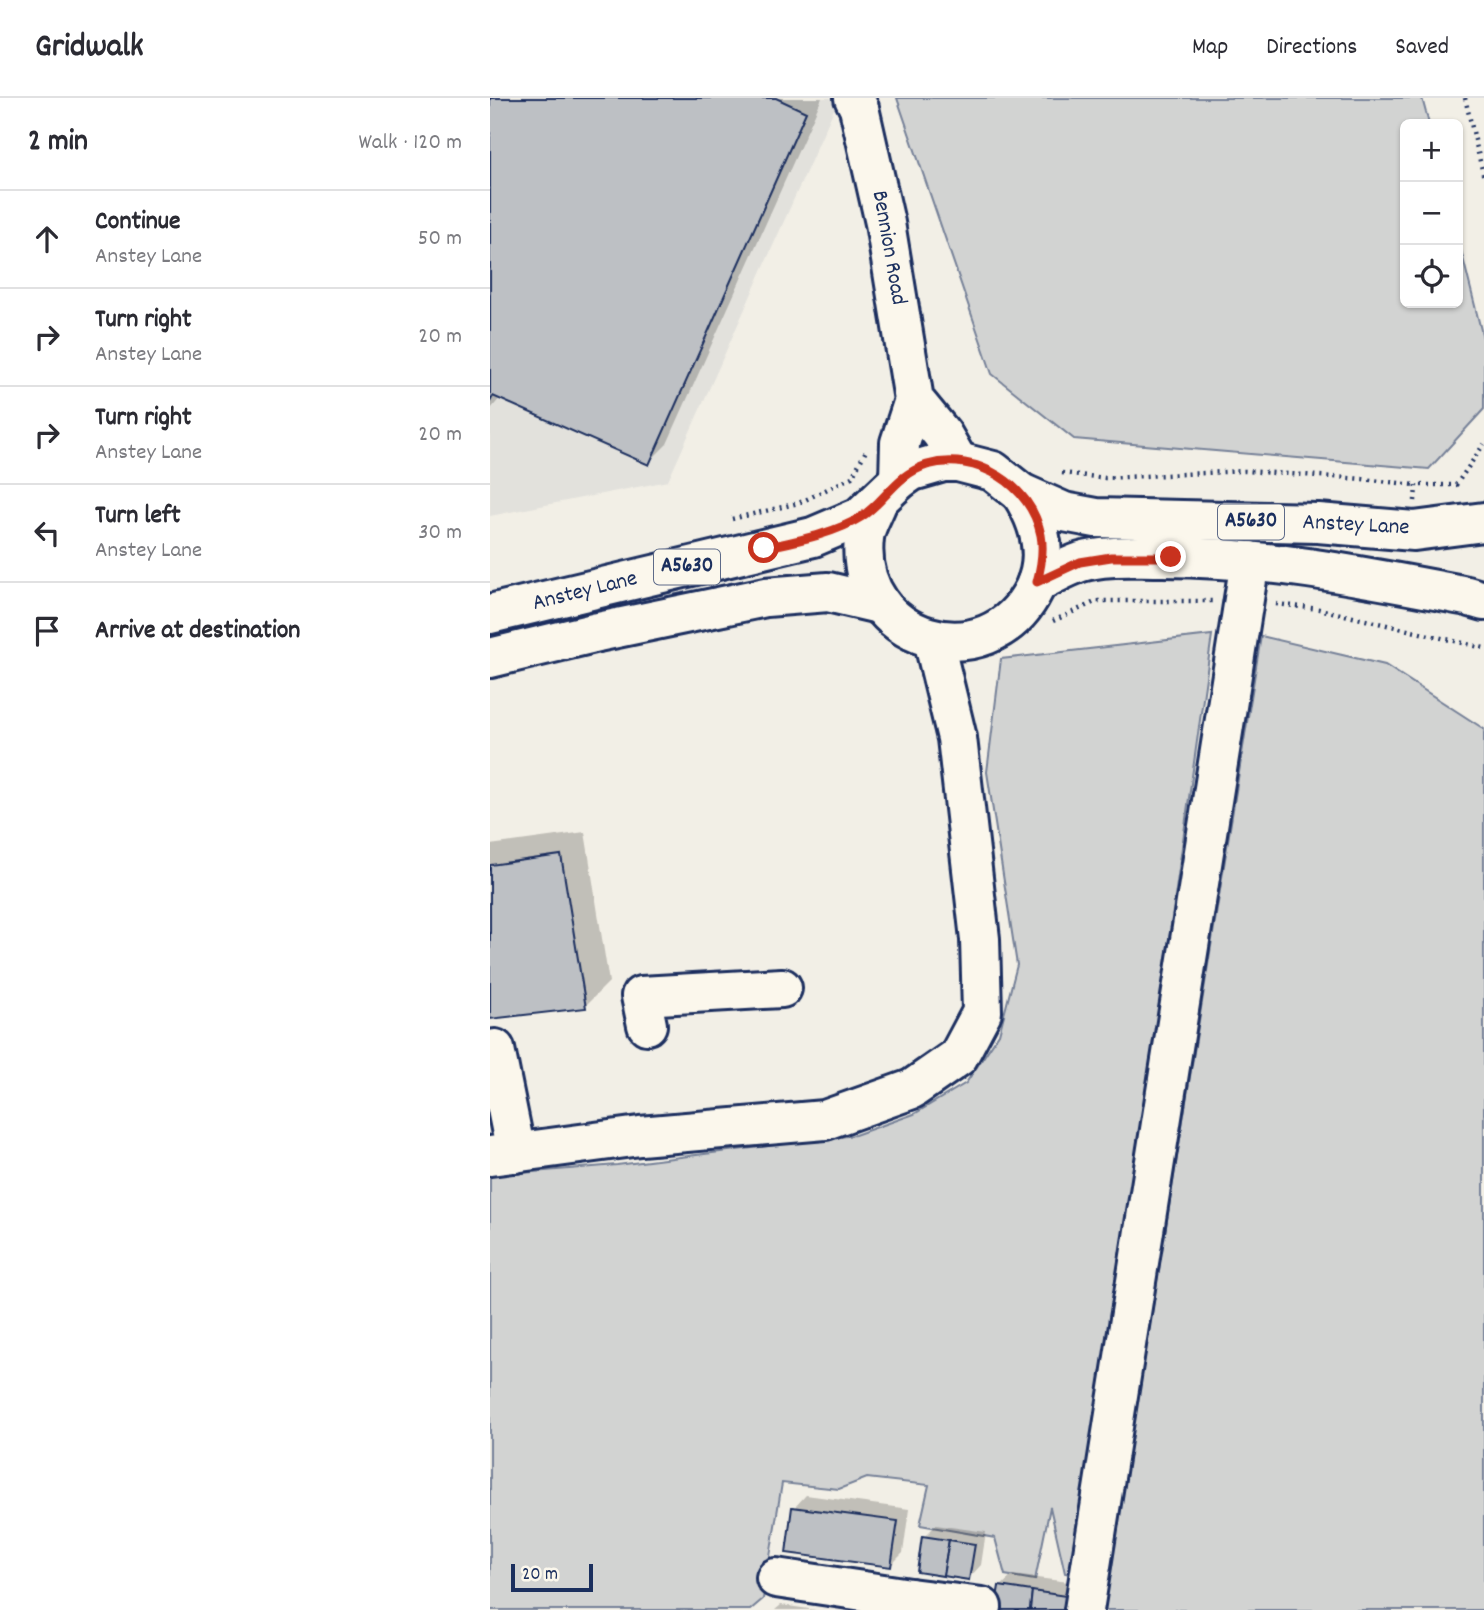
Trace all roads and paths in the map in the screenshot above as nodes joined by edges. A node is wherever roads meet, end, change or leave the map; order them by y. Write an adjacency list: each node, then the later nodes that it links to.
1 (854, 98): 4 (main road, Bennion Road)
2 (1465, 98): 3 (path)
3 (1484, 178)
4 (914, 400): 5 (main road); 6 (main road, Bennion Road)
5 (958, 462): 6 (main road, Anstey Lane); 7 (main road, Anstey Lane)
6 (888, 491): 12 (main road); 13 (main road, Anstey Lane / A5630)
7 (1021, 494): 8 (main road, Anstey Lane / A5630); 10 (main road, Anstey Lane)
8 (1484, 522)
9 (1250, 561): 10 (main road, Anstey Lane / A5630); 11 (main road, Anstey Lane / A5630); 25 (main road)
10 (1037, 582): 14 (main road, Anstey Lane)
11 (1484, 601)
12 (879, 604): 14 (main road); 17 (main road, A5630)
13 (490, 614)
14 (949, 640): 21 (main road)
15 (1476, 645): 16 (path)
16 (1484, 648)
17 (490, 658)
18 (782, 988): 19 (main road)
19 (647, 1025)
20 (495, 1049): 21 (main road)
21 (503, 1155)
22 (776, 1578): 23 (main road)
23 (909, 1604): 24 (main road)
24 (982, 1607)
25 (1084, 1610)

